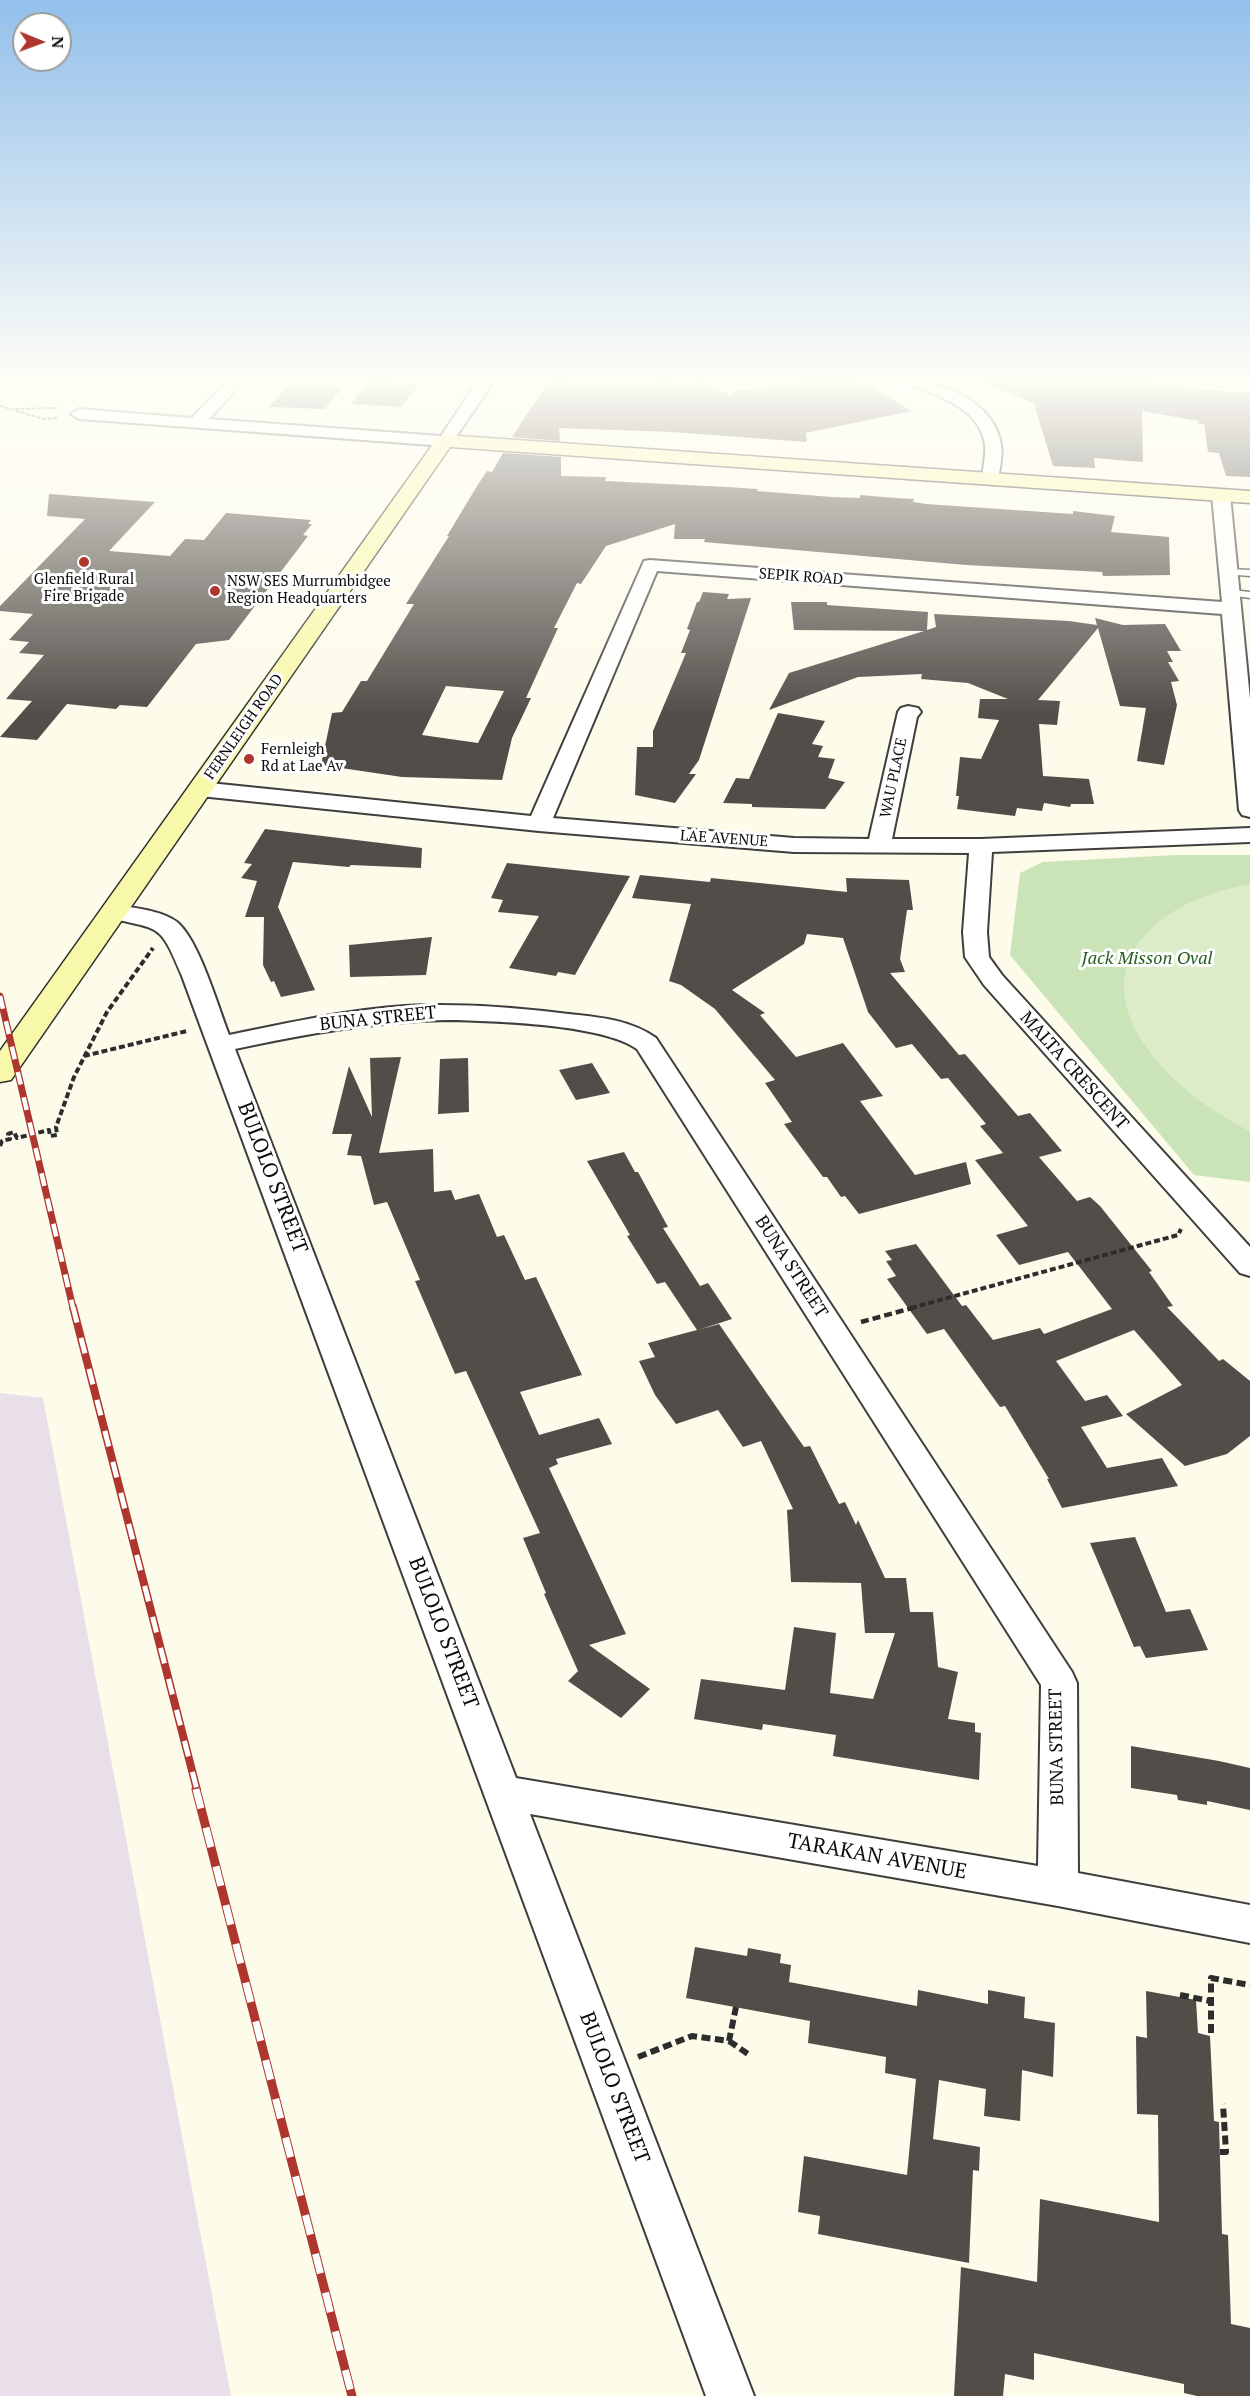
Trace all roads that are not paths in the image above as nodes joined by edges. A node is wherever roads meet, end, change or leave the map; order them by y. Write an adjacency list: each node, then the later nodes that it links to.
1 (409, 493): 10 (street, FERNLEIGH ROAD)
2 (1191, 493): 3 (street)
3 (1221, 495): 4 (street); 5 (street)
4 (1250, 497)
5 (1229, 572): 6 (lane); 7 (street)
6 (1250, 573)
7 (1238, 599): 8 (street); 12 (street, SEPIK ROAD)
8 (1244, 672): 11 (street)
9 (911, 712): 15 (street, WAU PLACE)
10 (200, 789): 12 (street, LAE AVENUE); 16 (street, FERNLEIGH ROAD)
11 (1250, 810)
12 (539, 824): 15 (street, LAE AVENUE)
13 (1250, 835): 14 (street, LAE AVENUE)
14 (981, 846): 15 (street, LAE AVENUE); 19 (street, MALTA CRESCENT)
15 (879, 847)
16 (116, 912): 17 (street, BULOLO STREET); 18 (street, FERNLEIGH ROAD)
17 (207, 1037): 20 (street, BULOLO STREET); 21 (street, BUNA STREET)
18 (0, 1073)
19 (1250, 1266)
20 (503, 1793): 21 (street, TARAKAN AVENUE); 23 (street, BULOLO STREET)
21 (1058, 1888): 22 (street, TARAKAN AVENUE)
22 (1250, 1924)
23 (730, 2396)

